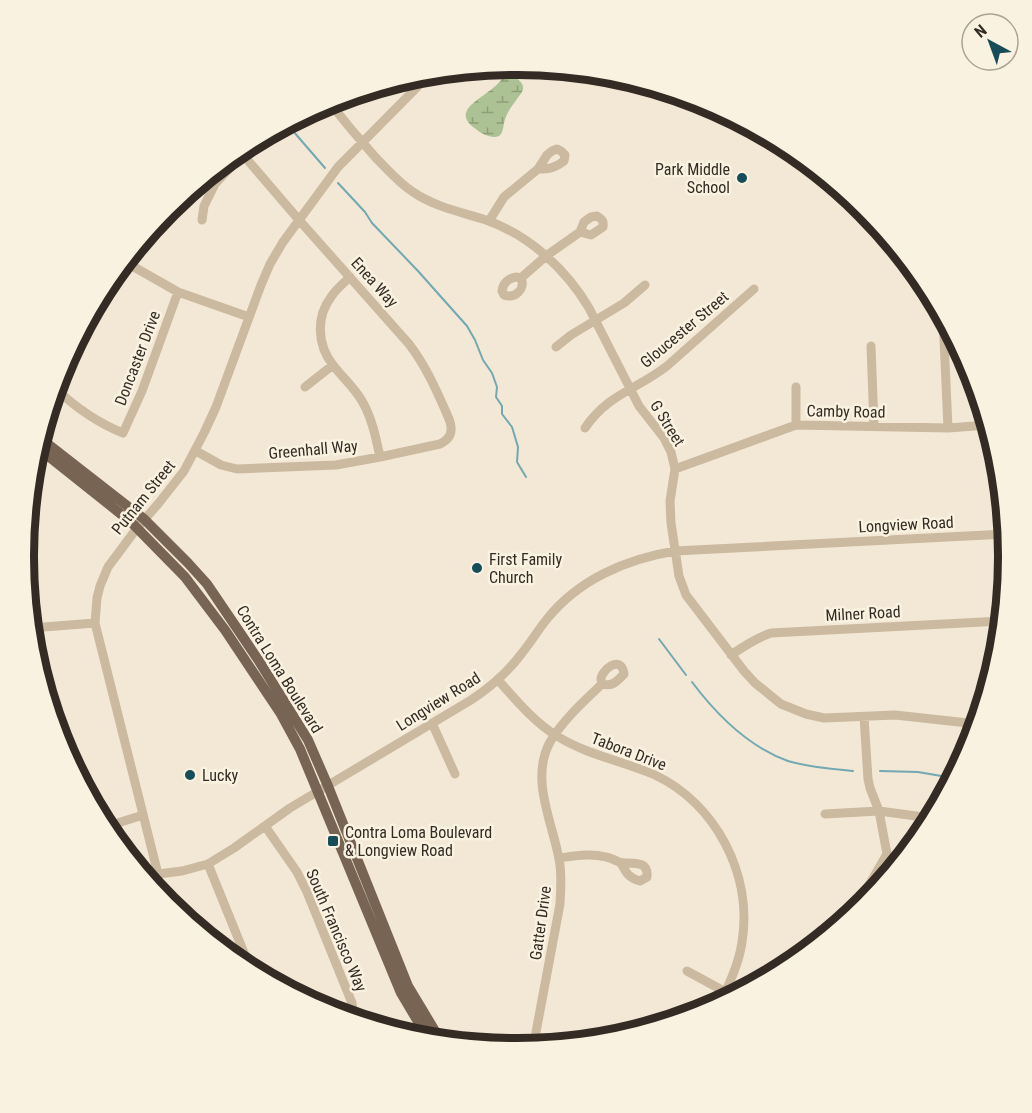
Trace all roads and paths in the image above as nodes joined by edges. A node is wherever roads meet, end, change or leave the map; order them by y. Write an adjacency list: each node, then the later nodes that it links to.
1 (419, 85): 3 (street, Putnam Street)
2 (336, 110): 3 (street, G Street)
3 (362, 142): 8 (street, Putnam Street); 9 (street, G Street)
4 (246, 158): 8 (street, Enea Way)
5 (538, 169): 9 (street)
6 (221, 177): 7 (street)
7 (202, 220)
8 (298, 220): 13 (street, Enea Way); 18 (street, Putnam Street)
9 (489, 221): 11 (street, G Street)
10 (580, 232): 11 (street)
11 (546, 256): 14 (street); 19 (street, G Street)
12 (132, 265): 17 (street)
13 (350, 277): 23 (street); 34 (street, Enea Way)
14 (522, 278)
15 (645, 285): 19 (street)
16 (754, 288): 26 (street, Gloucester Street)
17 (178, 292): 18 (street); 27 (street, Doncaster Drive)
18 (249, 317): 35 (street, Putnam Street)
19 (596, 320): 22 (street); 26 (street, G Street)
20 (944, 336): 32 (street)
21 (871, 346): 29 (street)
22 (556, 347)
23 (333, 365): 24 (street); 37 (street)
24 (305, 387)
25 (796, 387): 28 (street)
26 (630, 388): 31 (street, Gloucester Street); 38 (street, G Street)
27 (63, 395)
28 (796, 425): 29 (street, Camby Road); 38 (street, Camby Road)
29 (874, 426): 32 (street, Camby Road)
30 (979, 426): 32 (street, Camby Road)
31 (585, 428)
32 (948, 428)
33 (48, 445): 39 (main road, Contra Loma Boulevard)
34 (435, 446): 37 (street, Greenhall Way)
35 (196, 451): 37 (street, Greenhall Way); 39 (street, Putnam Street)
36 (46, 453): 39 (main road, Contra Loma Boulevard)
37 (380, 457)
38 (675, 469): 41 (street, G Street)
39 (141, 524): 43 (street, Putnam Street); 53 (main road, Contra Loma Boulevard); 54 (main road, Contra Loma Boulevard)
40 (997, 535): 41 (street, Longview Road)
41 (675, 551): 45 (street, G Street); 46 (street, Longview Road)
42 (993, 621): 45 (street, Milner Road)
43 (95, 623): 44 (street); 57 (street, Putnam Street)
44 (40, 627)
45 (731, 655): 48 (street, G Street)
46 (498, 680): 49 (street, Longview Road); 51 (street, Tabora Drive)
47 (602, 684): 51 (street, Gatter Drive)
48 (864, 717): 50 (street, G Street); 55 (street)
49 (432, 723): 52 (street); 53 (street, Longview Road)
50 (968, 723)
51 (556, 735): 61 (street, Gatter Drive); 69 (street, Tabora Drive)
52 (455, 774)
53 (328, 786): 54 (street, Longview Road); 73 (main road, Contra Loma Boulevard)
54 (317, 792): 60 (street, Longview Road); 72 (main road, Contra Loma Boulevard)
55 (879, 811): 56 (street); 58 (street); 66 (street)
56 (825, 814)
57 (143, 815): 59 (street); 64 (street, Putnam Street)
58 (921, 817)
59 (116, 824)
60 (265, 826): 63 (street, Longview Road); 71 (street, South Francisco Way)
61 (559, 858): 62 (street); 74 (street, Gatter Drive)
62 (621, 863)
63 (208, 864): 64 (street, Longview Road); 67 (street)
64 (158, 874): 65 (street, Putnam Street)
65 (158, 878)
66 (870, 883)
67 (245, 955)
68 (687, 971): 70 (street)
69 (731, 987)
70 (723, 991)
71 (353, 1009)
72 (422, 1029)
73 (435, 1031)
74 (536, 1037)

